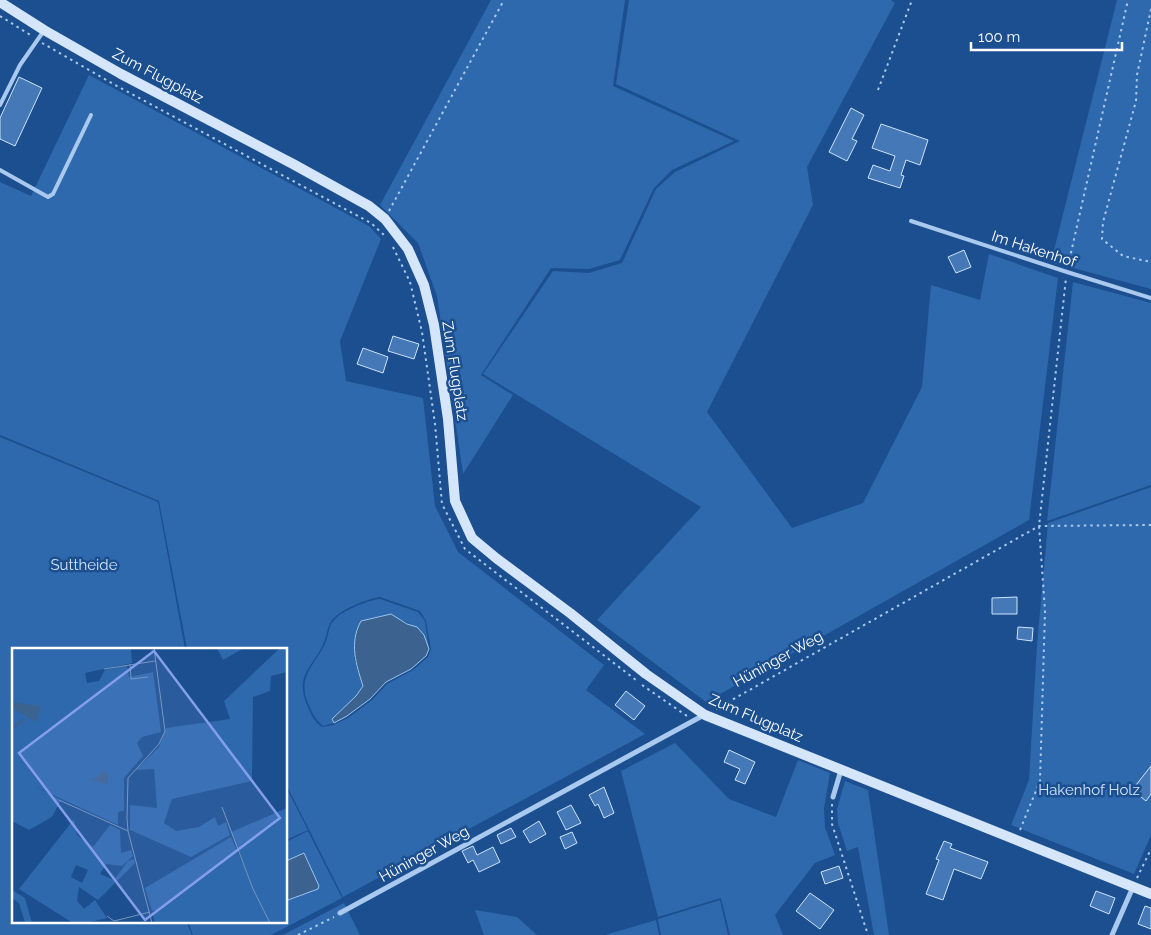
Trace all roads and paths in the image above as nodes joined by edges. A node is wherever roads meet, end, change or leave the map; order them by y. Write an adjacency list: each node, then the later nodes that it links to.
1 (504, 0): 13 (path)
2 (912, 0): 9 (path)
3 (1128, 0): 18 (path)
4 (0, 2): 7 (street, Zum Flugplatz)
5 (1151, 10): 17 (path)
6 (0, 16): 8 (path)
7 (44, 30): 8 (lane); 13 (street, Zum Flugplatz)
8 (38, 40): 10 (lane); 15 (path)
9 (878, 90)
10 (0, 105)
11 (90, 115): 12 (lane)
12 (0, 170)
13 (385, 219): 22 (street, Zum Flugplatz)
14 (911, 221): 18 (lane, Im Hakenhof)
15 (384, 236)
16 (391, 242): 23 (path)
17 (1151, 262)
18 (1067, 272): 19 (lane, Im Hakenhof); 20 (path)
19 (1151, 298)
20 (1039, 526): 21 (path, Hüninger Weg); 22 (path, Hüninger Weg); 26 (path)
21 (1151, 526)
22 (705, 715): 23 (street, Hüninger Weg); 24 (street, Zum Flugplatz)
23 (694, 721): 30 (street, Hüninger Weg)
24 (841, 770): 25 (street); 26 (street, Zum Flugplatz)
25 (833, 797): 32 (path)
26 (1016, 840): 28 (street, Zum Flugplatz)
27 (1151, 849): 28 (path)
28 (1133, 887): 29 (street, Zum Flugplatz); 33 (street)
29 (1151, 894)
30 (340, 913): 31 (path)
31 (298, 935)
32 (868, 935)
33 (1112, 935)

